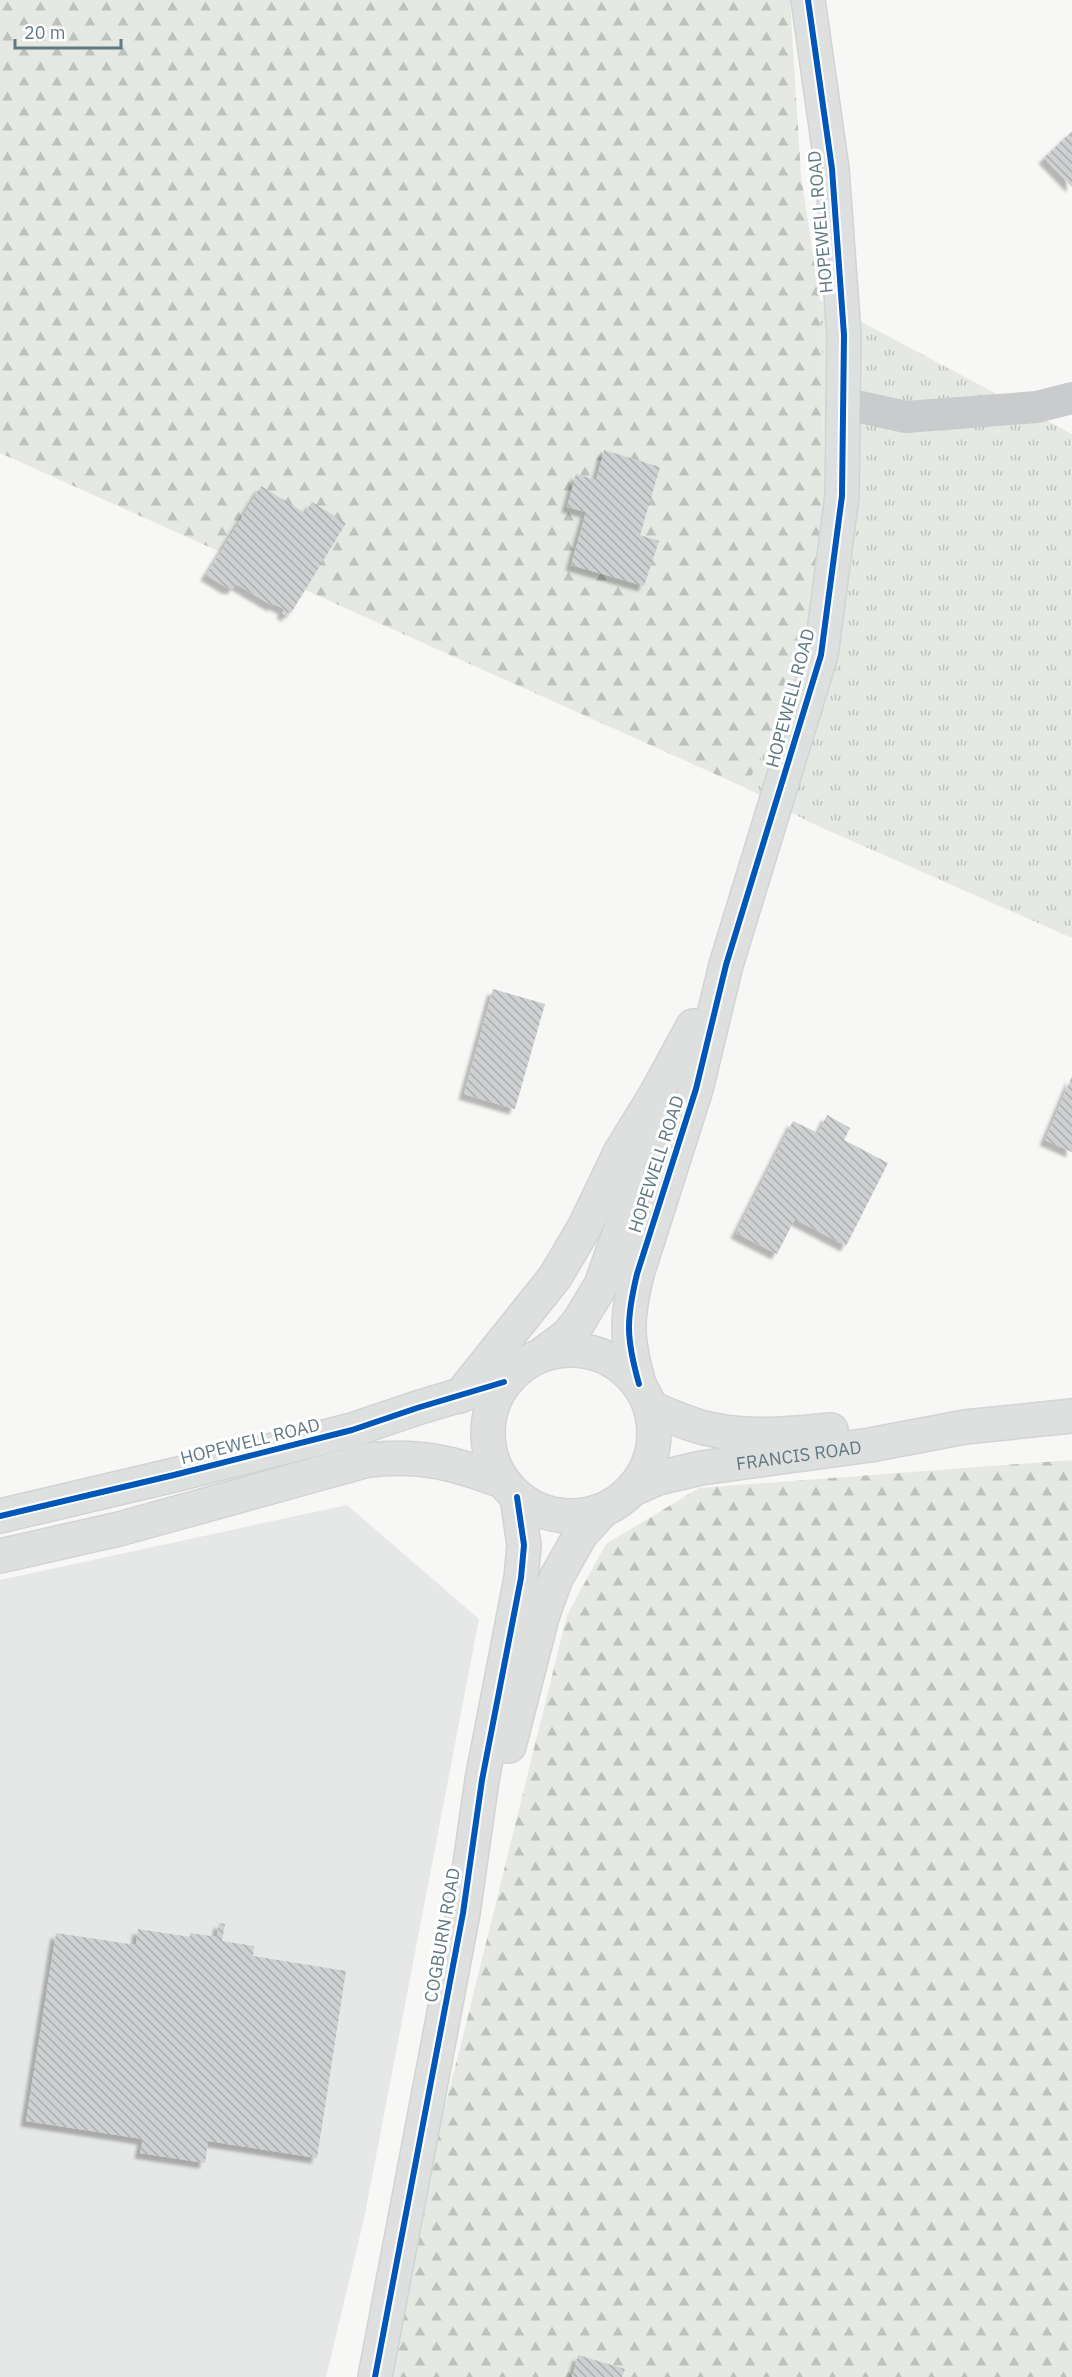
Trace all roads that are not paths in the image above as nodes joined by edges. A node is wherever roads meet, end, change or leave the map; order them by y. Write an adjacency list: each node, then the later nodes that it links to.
1 (808, 0): 3 (street, HOPEWELL ROAD)
2 (1072, 398): 3 (street)
3 (842, 403): 4 (street, HOPEWELL ROAD)
4 (726, 965): 5 (street, HOPEWELL ROAD); 9 (street, HOPEWELL ROAD)
5 (693, 1026): 6 (street, HOPEWELL ROAD); 8 (street)
6 (544, 1353): 7 (street); 9 (street)
7 (504, 1382): 8 (street, HOPEWELL ROAD); 12 (street)
8 (460, 1396): 15 (street, HOPEWELL ROAD)
9 (645, 1396): 11 (street, FRANCIS ROAD); 13 (street)
10 (1072, 1416): 11 (street, FRANCIS ROAD)
11 (964, 1427): 13 (street, FRANCIS ROAD)
12 (510, 1489): 14 (street); 16 (street); 17 (street, COGBURN ROAD)
13 (633, 1490): 14 (street)
14 (603, 1510): 17 (street, COGBURN ROAD)
15 (0, 1516)
16 (0, 1556)
17 (463, 1913): 18 (street, COGBURN ROAD)
18 (375, 2377)

